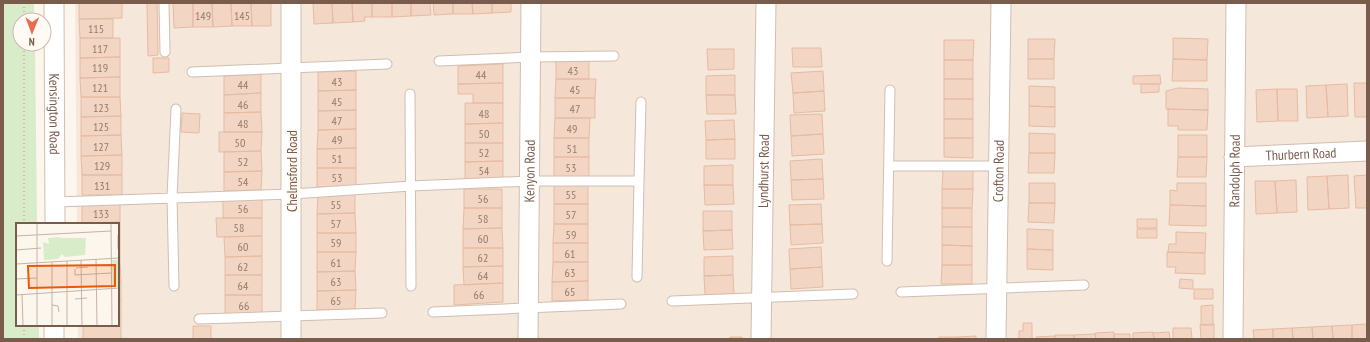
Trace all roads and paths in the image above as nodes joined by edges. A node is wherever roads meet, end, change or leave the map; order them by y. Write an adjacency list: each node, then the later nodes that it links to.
1 (3, 3): 2 (path)
2 (16, 3)
3 (54, 3): 31 (street, Kensington Road)
4 (164, 3): 11 (lane)
5 (291, 3): 16 (street, Chelmsford Road)
6 (532, 3): 13 (street, Kenyon Road)
7 (766, 3): 42 (street, Lyndhurst Road)
8 (1001, 3): 25 (street, Crofton Road)
9 (1236, 3): 23 (street, Randolph Road)
10 (24, 52): 32 (path)
11 (165, 52)
12 (614, 56): 13 (lane)
13 (531, 57): 14 (lane); 26 (street, Kenyon Road)
14 (439, 61)
15 (387, 64): 16 (lane)
16 (292, 69): 17 (lane); 29 (street, Chelmsford Road)
17 (192, 72)
18 (890, 90): 24 (lane)
19 (410, 94): 28 (lane)
20 (641, 102): 27 (lane)
21 (176, 110): 30 (lane)
22 (1367, 151): 23 (street, Thurbern Road)
23 (1234, 157): 58 (street, Randolph Road)
24 (889, 166): 25 (lane); 34 (lane)
25 (999, 166): 39 (street, Crofton Road)
26 (530, 181): 27 (lane); 28 (lane); 45 (street, Kenyon Road)
27 (639, 181): 35 (lane)
28 (410, 186): 29 (lane); 38 (lane)
29 (292, 194): 30 (lane); 48 (street, Chelmsford Road)
30 (172, 197): 31 (lane); 37 (lane)
31 (56, 202): 33 (street, Kensington Road)
32 (24, 223)
33 (56, 223)
34 (887, 261)
35 (637, 277)
36 (1084, 285): 39 (lane)
37 (174, 286)
38 (411, 286)
39 (997, 289): 40 (lane); 57 (street, Crofton Road)
40 (901, 292)
41 (853, 294): 42 (lane)
42 (762, 298): 43 (lane); 56 (street, Lyndhurst Road)
43 (672, 301)
44 (621, 304): 45 (lane)
45 (529, 307): 46 (lane); 55 (street, Kenyon Road)
46 (433, 312)
47 (382, 314): 48 (lane)
48 (291, 317): 49 (lane); 54 (street, Chelmsford Road)
49 (199, 319)
50 (24, 326): 52 (path)
51 (54, 326): 53 (street)
52 (24, 339)
53 (54, 339)
54 (291, 339)
55 (528, 339)
56 (761, 339)
57 (996, 339)
58 (1233, 339)

